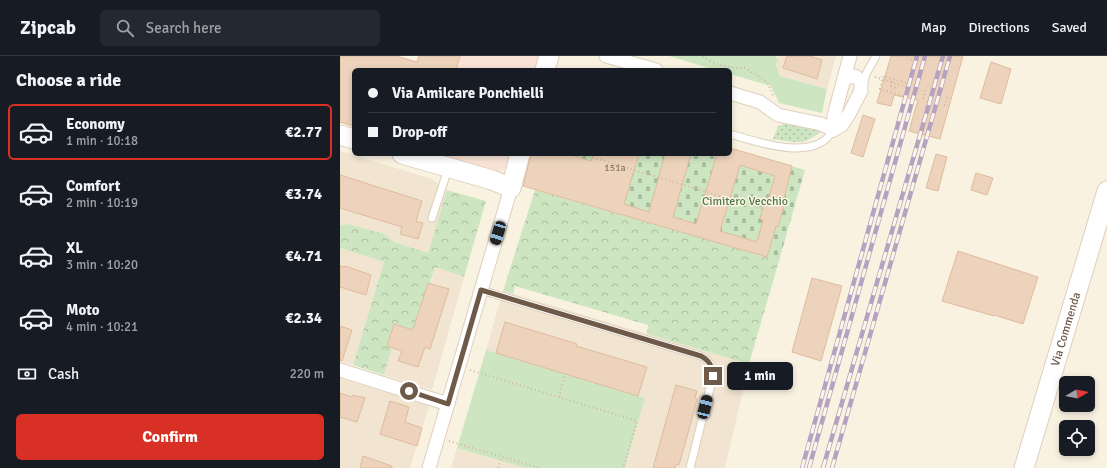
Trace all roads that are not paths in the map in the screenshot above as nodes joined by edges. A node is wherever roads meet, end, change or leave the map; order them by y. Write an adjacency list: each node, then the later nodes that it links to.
1 (549, 56): 5 (street)
2 (606, 56): 6 (street)
3 (850, 56): 7 (street)
4 (876, 56): 8 (lane)
5 (546, 68)
6 (649, 68)
7 (844, 78): 8 (street); 10 (street)
8 (861, 91): 10 (street)
9 (732, 94): 10 (street)
10 (833, 130): 12 (lane)
11 (340, 135): 13 (street)
12 (732, 135)
13 (352, 138)
14 (409, 156): 16 (street)
15 (519, 156): 17 (street)
16 (448, 168): 17 (street); 19 (lane)
17 (511, 188): 21 (street)
18 (1107, 191): 20 (street, Via Commenda)
19 (432, 218)
20 (1102, 223): 26 (street, Via Commenda)
21 (481, 290): 23 (street); 25 (lane)
22 (340, 370): 23 (street)
23 (448, 404): 24 (street)
24 (429, 468)
25 (690, 468)
26 (1024, 468)

